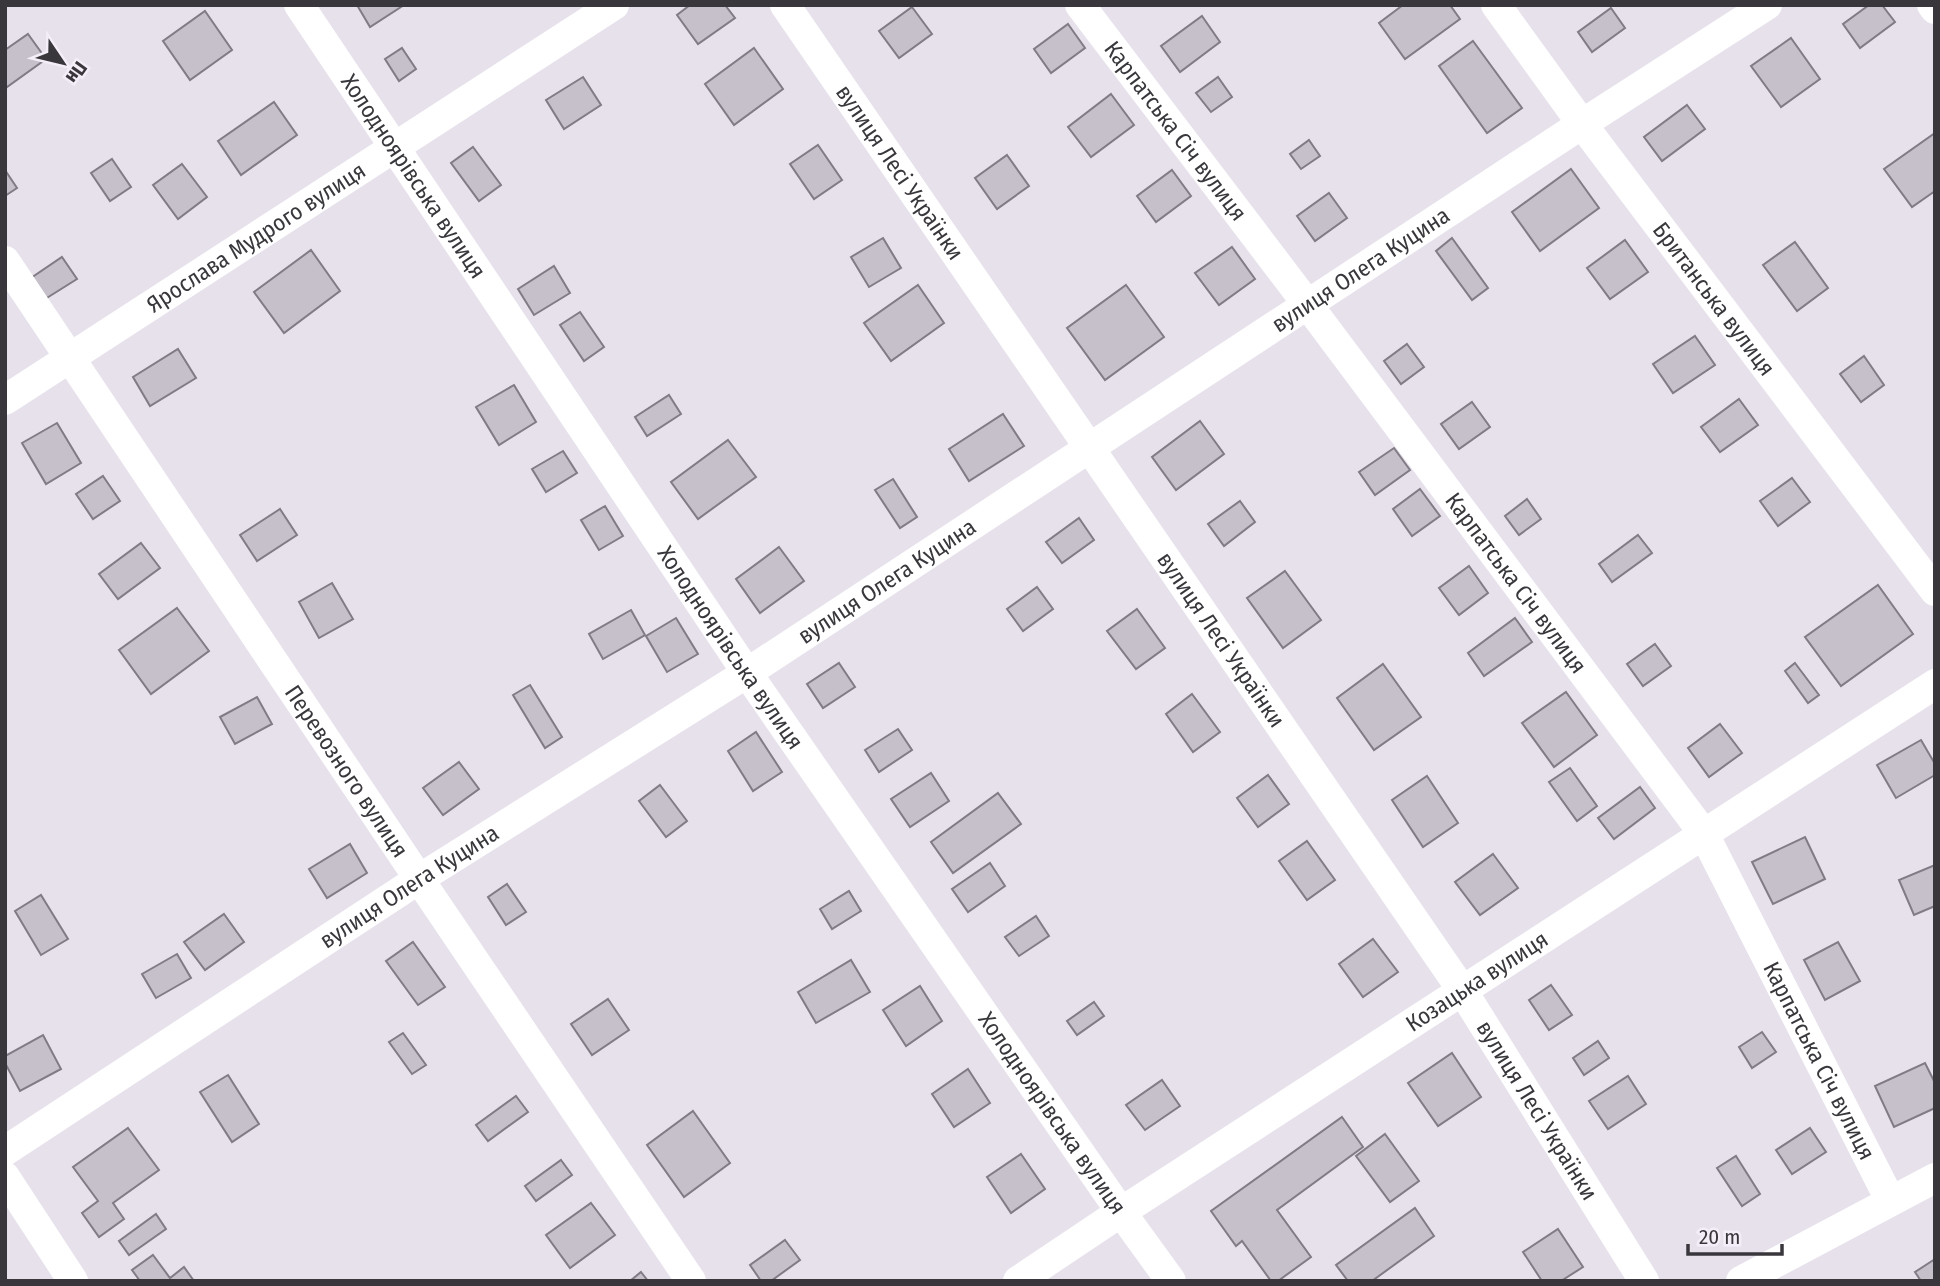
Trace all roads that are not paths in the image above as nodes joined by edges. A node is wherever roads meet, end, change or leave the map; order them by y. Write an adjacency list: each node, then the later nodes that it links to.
1 (299, 5): 8 (street, Холодноярівська вулиця)
2 (614, 5): 8 (street, Ярослава Мудрого вулиця)
3 (785, 5): 13 (street, вулиця Лесі Українки)
4 (1080, 5): 10 (street, Карпатська Січ вулиця)
5 (1496, 5): 7 (street, Британська вулиця)
6 (1767, 5): 7 (street, вулиця Олега Куцина)
7 (1582, 124): 10 (street, вулиця Олега Куцина); 14 (street, Британська вулиця)
8 (395, 146): 11 (street, Ярослава Мудрого вулиця); 15 (street, Холодноярівська вулиця)
9 (5, 261): 11 (street, Перевозного вулиця)
10 (1308, 306): 13 (street, вулиця Олега Куцина); 17 (street, Карпатська Січ вулиця)
11 (70, 359): 12 (street, Ярослава Мудрого вулиця); 18 (street, Перевозного вулиця)
12 (5, 400)
13 (1090, 448): 15 (street, вулиця Олега Куцина); 19 (street, вулиця Лесі Українки)
14 (1935, 592)
15 (747, 673): 18 (street, вулиця Олега Куцина); 24 (street, Холодноярівська вулиця)
16 (1935, 684): 17 (street, Козацька вулиця)
17 (1704, 834): 19 (street, Козацька вулиця); 23 (street, Карпатська Січ вулиця)
18 (419, 879): 20 (street, вулиця Олега Куцина); 26 (street, Перевозного вулиця)
19 (1462, 990): 24 (street, Козацька вулиця); 29 (street, вулиця Лесі Українки)
20 (5, 1151)
21 (5, 1177): 25 (street)
22 (1935, 1178): 23 (street)
23 (1890, 1200): 30 (street)
24 (1121, 1212): 27 (street, Козацька вулиця); 28 (street, Холодноярівська вулиця)
25 (73, 1281)
26 (691, 1281)
27 (1018, 1281)
28 (1171, 1281)
29 (1644, 1281)
30 (1741, 1281)

